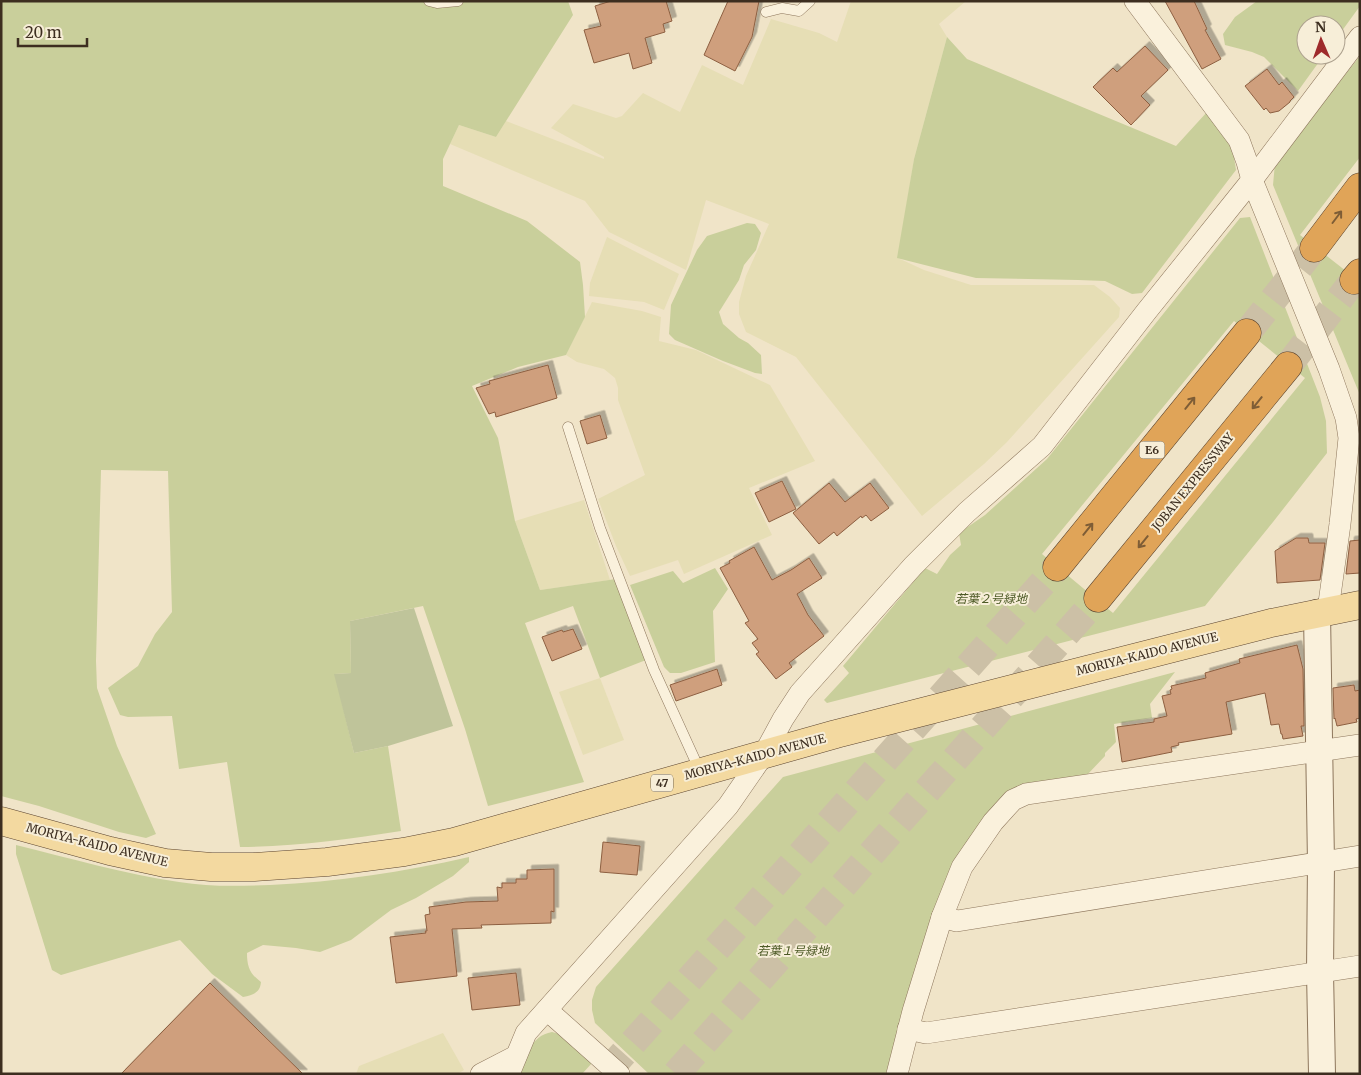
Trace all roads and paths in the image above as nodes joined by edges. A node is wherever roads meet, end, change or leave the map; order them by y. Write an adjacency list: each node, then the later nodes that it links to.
1 (429, 1): 2 (lane)
2 (458, 1)
3 (810, 1): 5 (lane)
4 (1135, 1): 7 (street)
5 (766, 12)
6 (1360, 37): 7 (street)
7 (1252, 180): 12 (street); 21 (street)
8 (1360, 187): 9 (highway, one-way to 8)
9 (1314, 248)
10 (1247, 333): 15 (highway, E6, one-way to 10)
11 (1288, 366): 16 (highway, JOBAN EXPRESSWAY, one-way to 16)
12 (1353, 416): 14 (street)
13 (568, 427): 22 (lane)
14 (1350, 521): 18 (street)
15 (1057, 567)
16 (1098, 598)
17 (1360, 605): 18 (main road, MORIYA-KAIDO AVENUE / 47)
18 (1322, 611): 20 (street); 21 (main road, MORIYA-KAIDO AVENUE / 47)
19 (1360, 745): 20 (street)
20 (1319, 751): 25 (street); 26 (street)
21 (764, 754): 22 (main road, MORIYA-KAIDO AVENUE / 47); 29 (street)
22 (701, 772): 23 (main road, MORIYA-KAIDO AVENUE / 47)
23 (1, 821)
24 (1360, 856): 25 (street)
25 (1321, 862): 26 (street); 28 (street)
26 (942, 916): 30 (street)
27 (1360, 966): 28 (street)
28 (1320, 972): 30 (street); 35 (street)
29 (547, 1010): 31 (street); 33 (street)
30 (908, 1029): 34 (street)
31 (513, 1065): 32 (street)
32 (481, 1074)
33 (619, 1074)
34 (897, 1074)
35 (1322, 1074)

